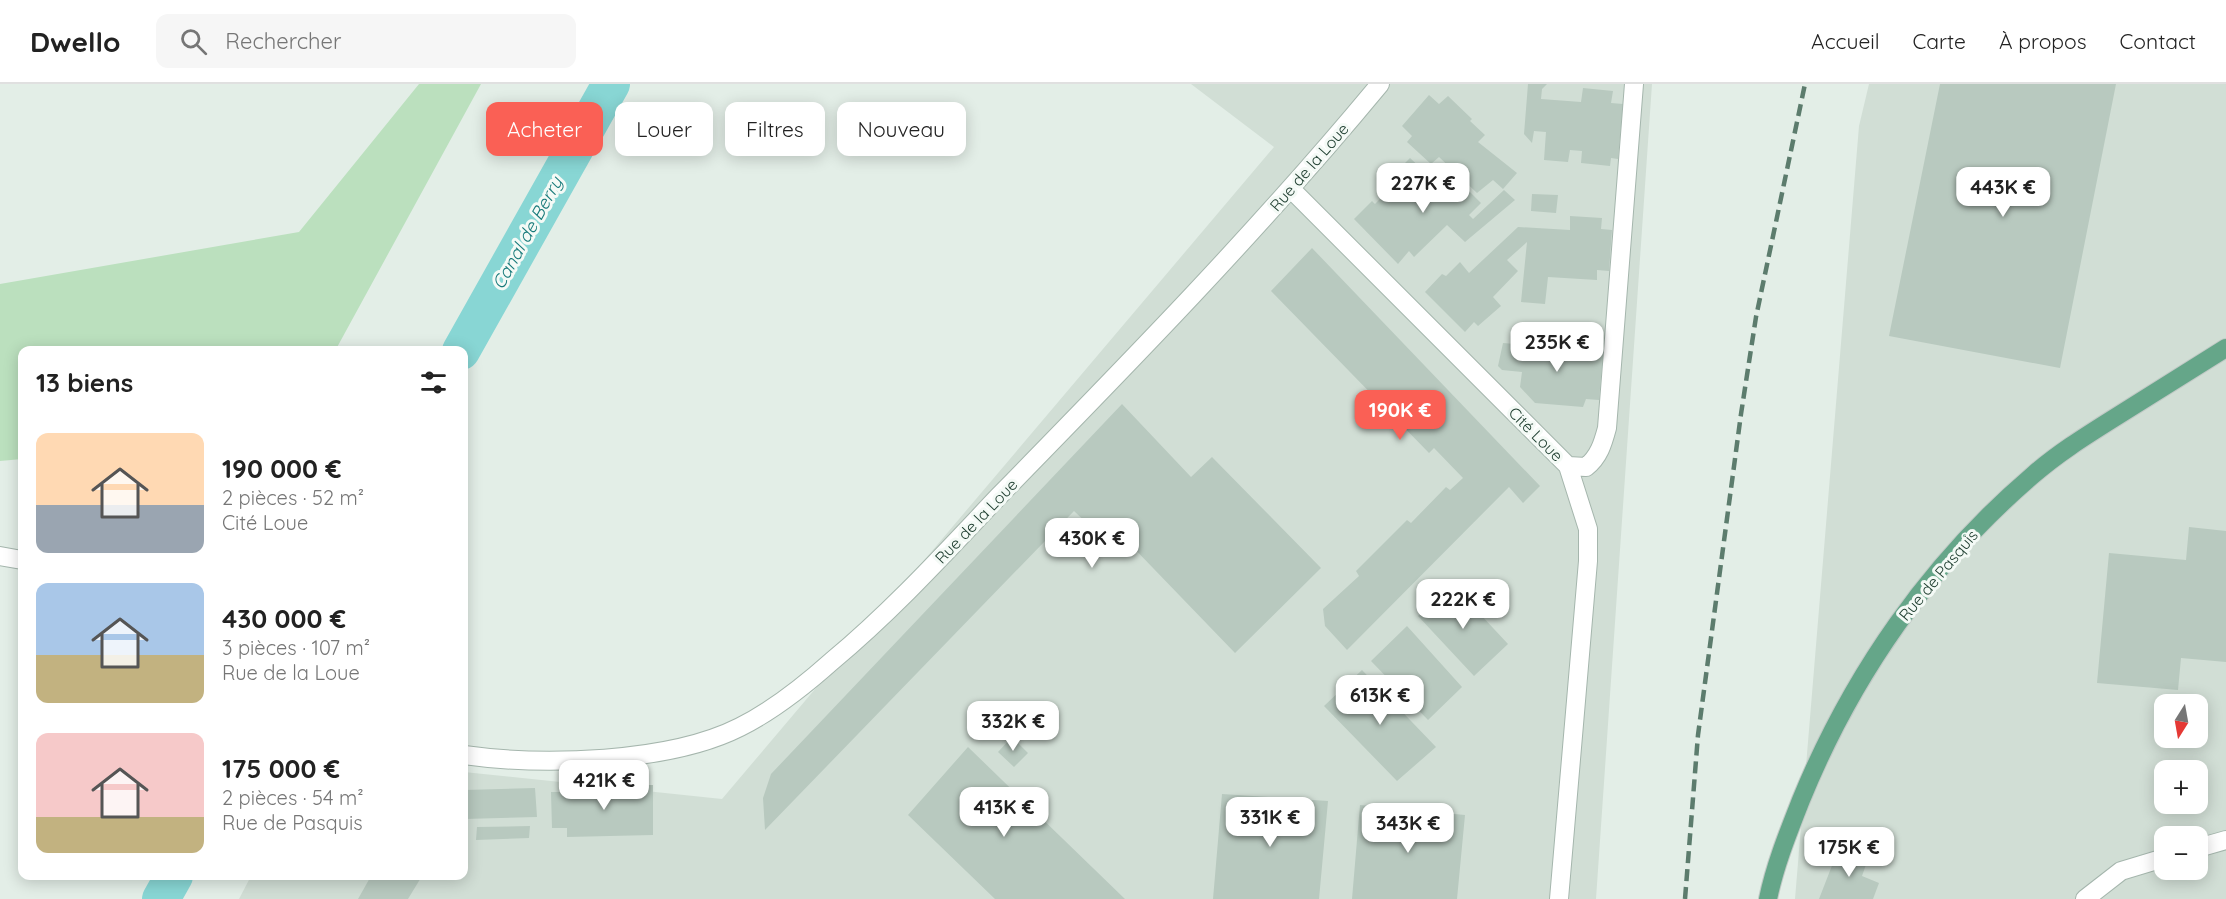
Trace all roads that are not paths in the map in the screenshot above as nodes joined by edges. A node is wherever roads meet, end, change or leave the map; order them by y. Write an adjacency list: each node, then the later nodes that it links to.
1 (1380, 84): 3 (street, Rue de la Loue)
2 (1634, 84): 5 (street, Cité Loue)
3 (1291, 189): 5 (street, Cité Loue); 8 (street, Rue de la Loue)
4 (2226, 348): 13 (main road, Rue de Pasquis)
5 (1568, 466): 12 (street)
6 (0, 556): 7 (street)
7 (18, 559)
8 (468, 756)
9 (2226, 840): 10 (street)
10 (2208, 845)
11 (2154, 861): 14 (street)
12 (1559, 899)
13 (1768, 899)
14 (2085, 899)

